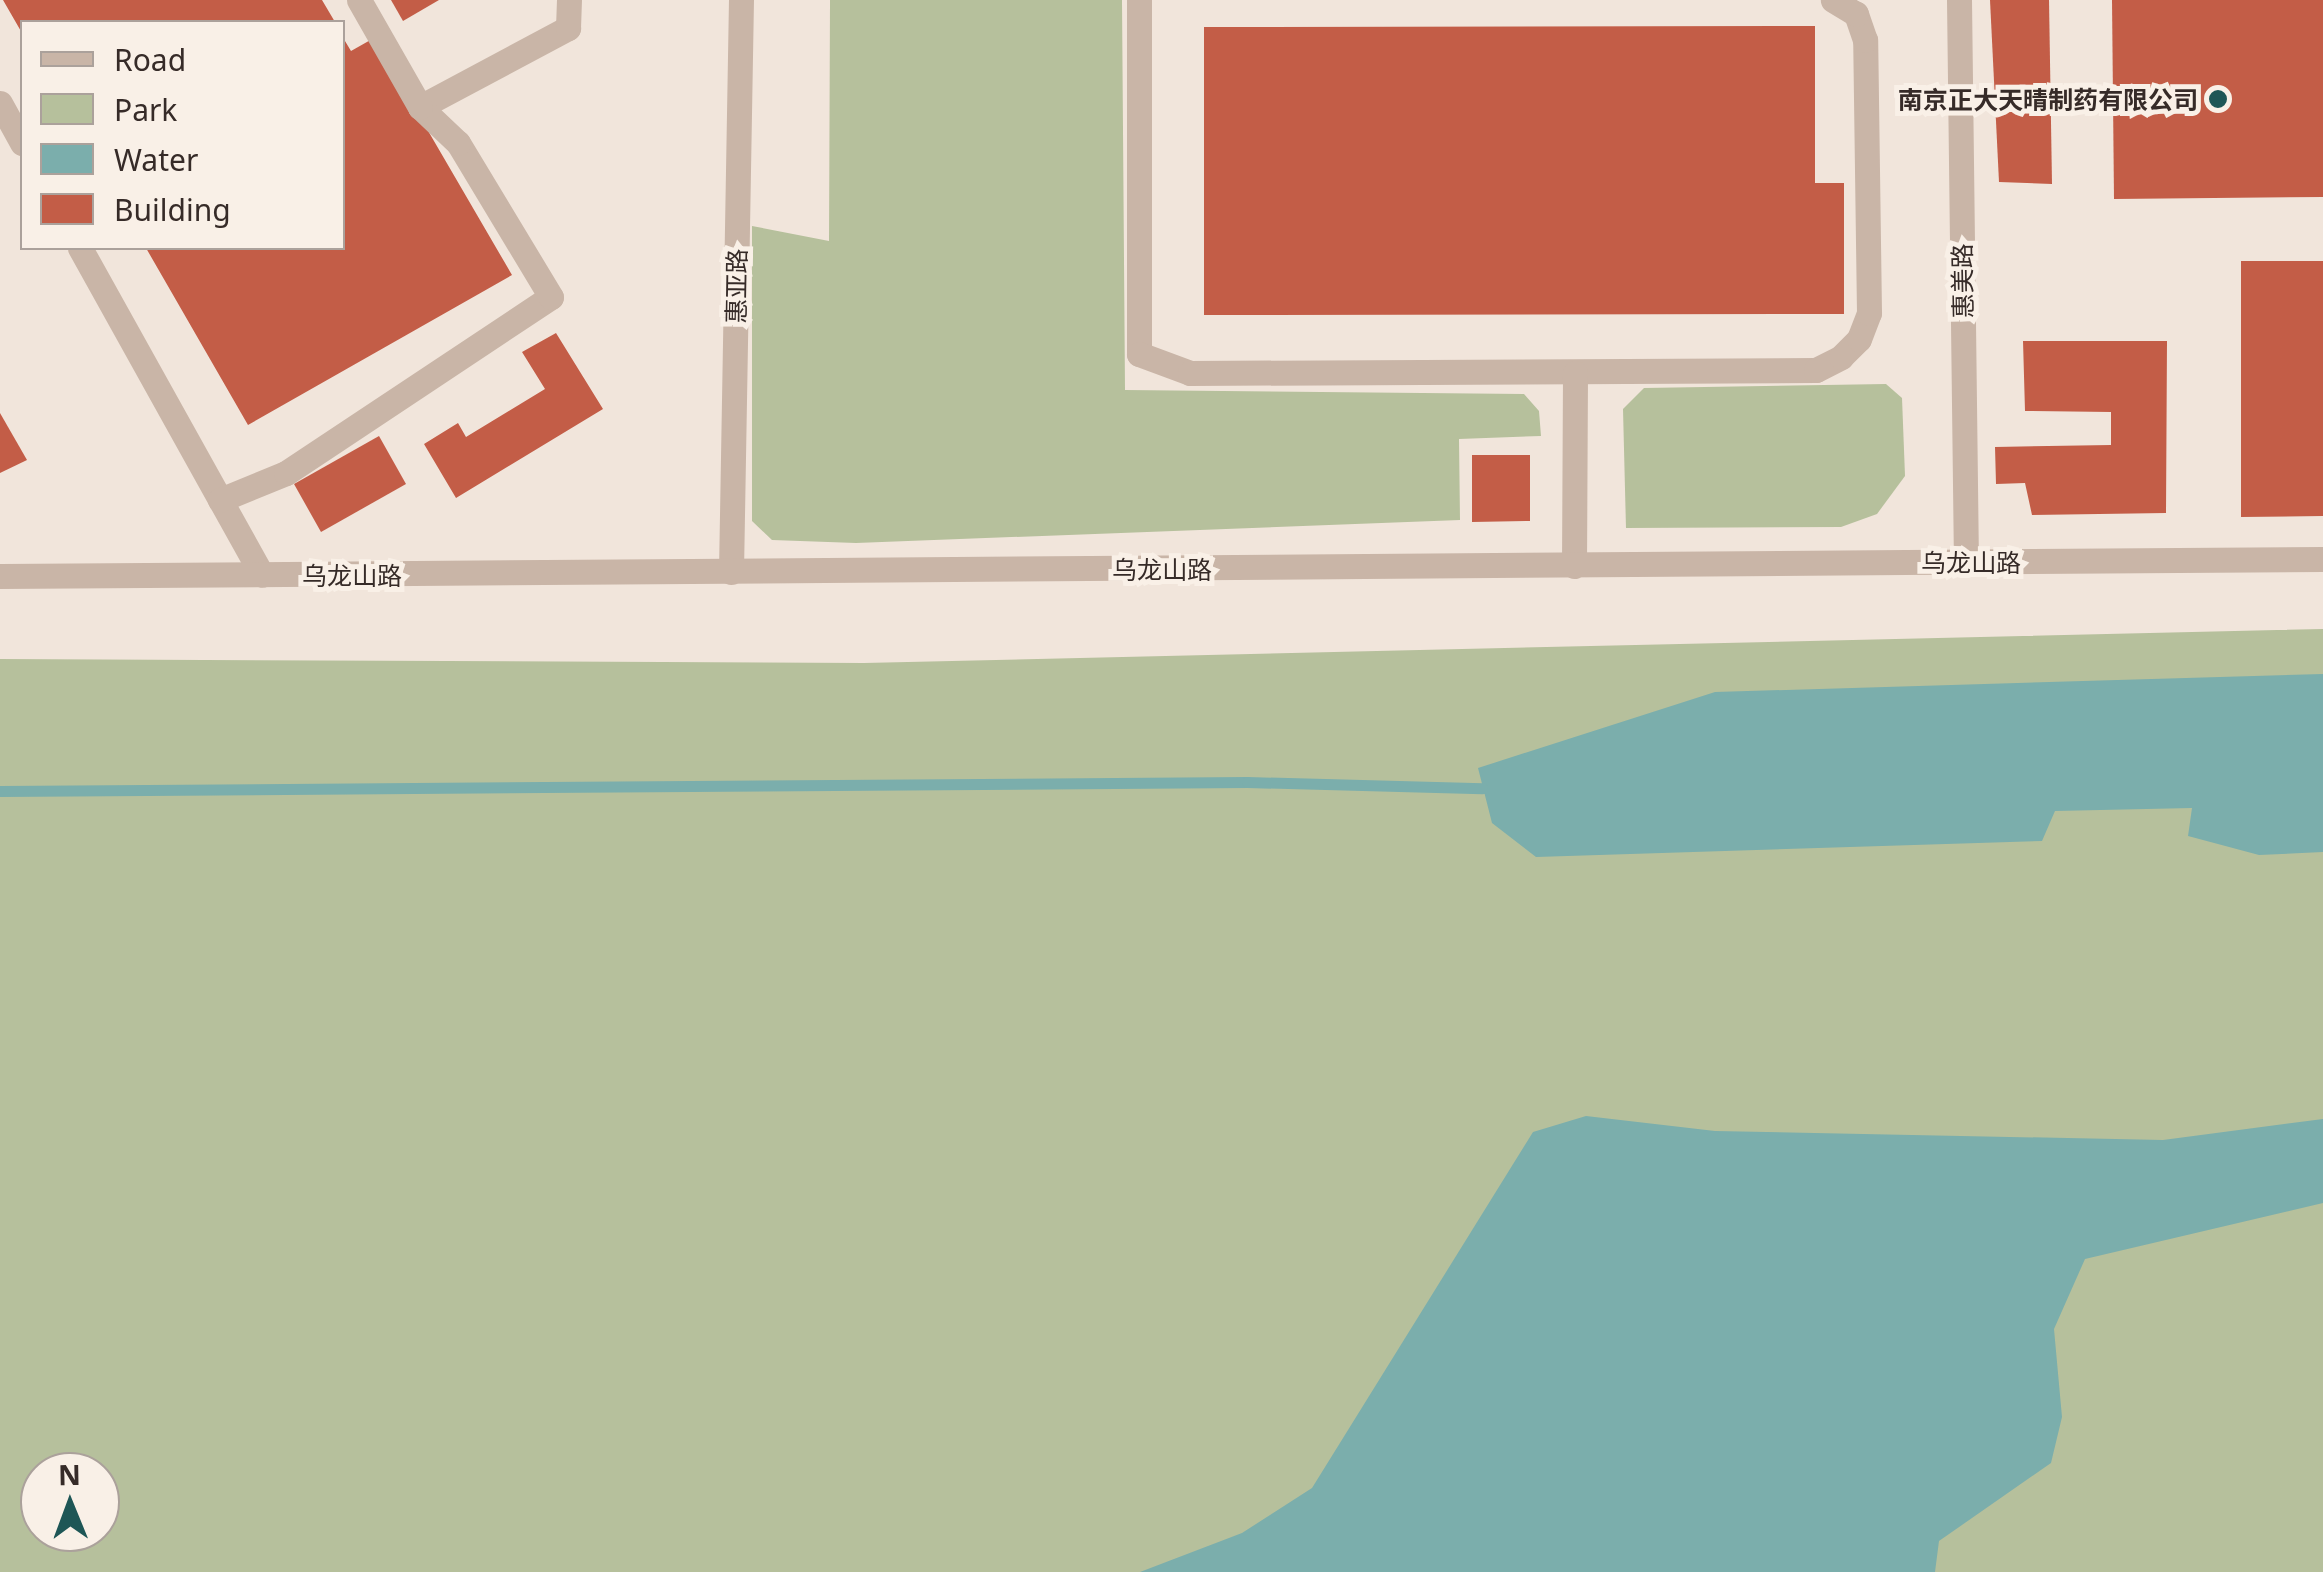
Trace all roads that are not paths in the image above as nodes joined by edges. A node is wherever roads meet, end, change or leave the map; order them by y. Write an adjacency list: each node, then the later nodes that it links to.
1 (359, 0): 8 (street)
2 (569, 0): 8 (street)
3 (741, 0): 16 (street, 惠亚路)
4 (1139, 0): 11 (street)
5 (1833, 0): 11 (street)
6 (1959, 0): 14 (street, 惠美路)
7 (0, 103): 9 (street)
8 (420, 106): 12 (street)
9 (20, 139)
10 (81, 250): 12 (street)
11 (1575, 373): 15 (street)
12 (220, 500): 17 (street)
13 (2323, 559): 14 (street, 乌龙山路)
14 (1966, 562): 15 (street, 乌龙山路)
15 (1574, 566): 16 (street, 乌龙山路)
16 (732, 572): 17 (street, 乌龙山路)
17 (262, 575): 18 (street, 乌龙山路)
18 (0, 576)

